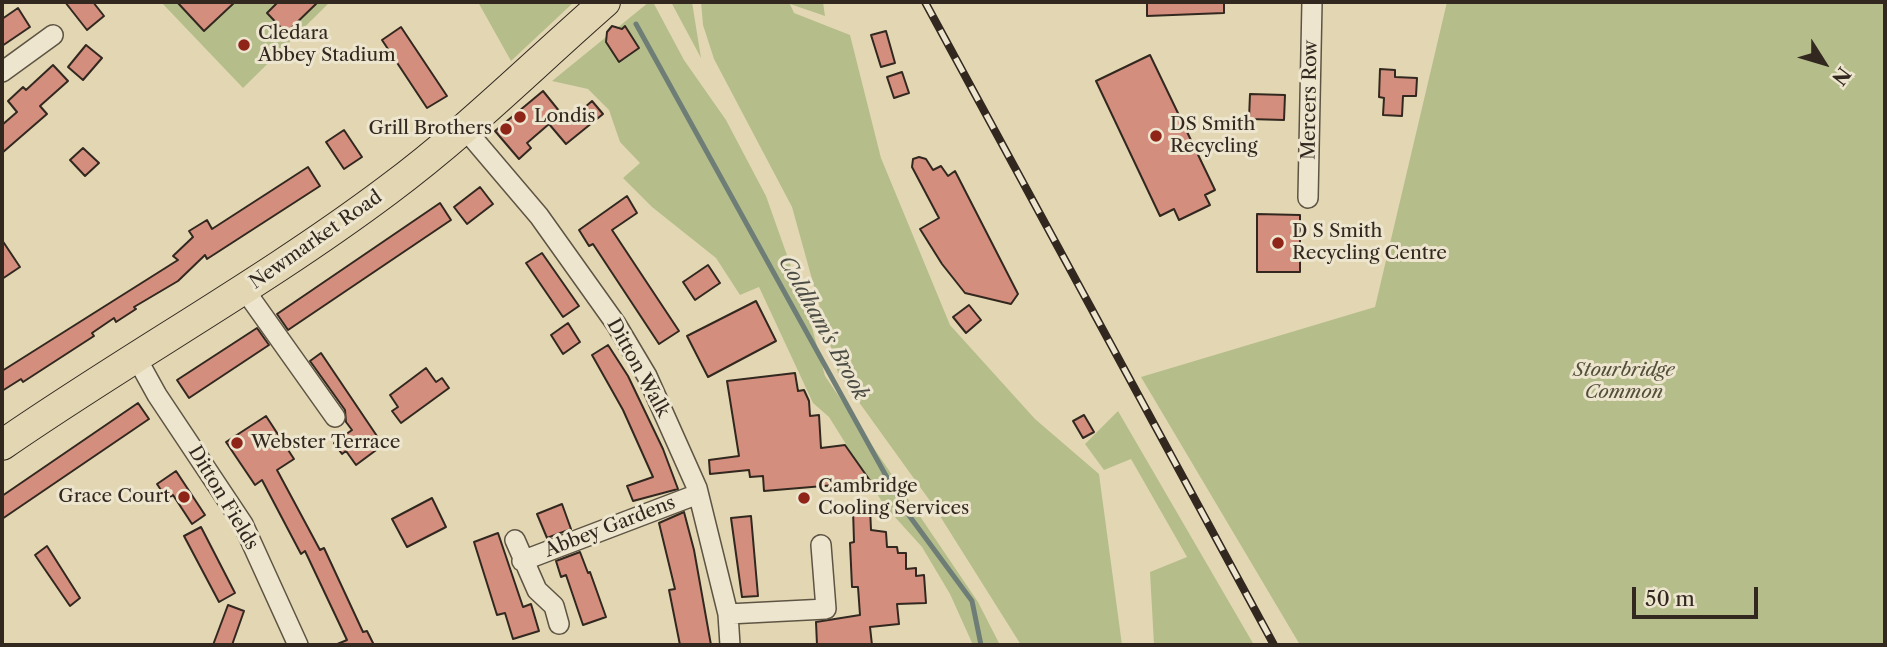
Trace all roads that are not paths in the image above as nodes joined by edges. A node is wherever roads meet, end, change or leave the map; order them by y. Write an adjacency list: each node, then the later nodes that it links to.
1 (604, 2): 5 (main road, Newmarket Road)
2 (1312, 2): 6 (street, Mercers Row)
3 (53, 35): 4 (street)
4 (2, 72)
5 (465, 129): 7 (main road, Newmarket Road); 11 (street, Ditton Walk)
6 (1308, 198)
7 (244, 289): 8 (main road, Newmarket Road); 9 (street)
8 (136, 357): 10 (main road, Newmarket Road); 17 (street, Ditton Fields)
9 (324, 410)
10 (2, 445)
11 (698, 494): 14 (street, Abbey Gardens); 15 (street, Ditton Walk)
12 (515, 541): 14 (street, Abbey Gardens)
13 (816, 553): 15 (street)
14 (522, 561): 16 (street, Abbey Gardens)
15 (727, 614): 18 (street, Ditton Walk)
16 (559, 624)
17 (298, 645)
18 (730, 645)

